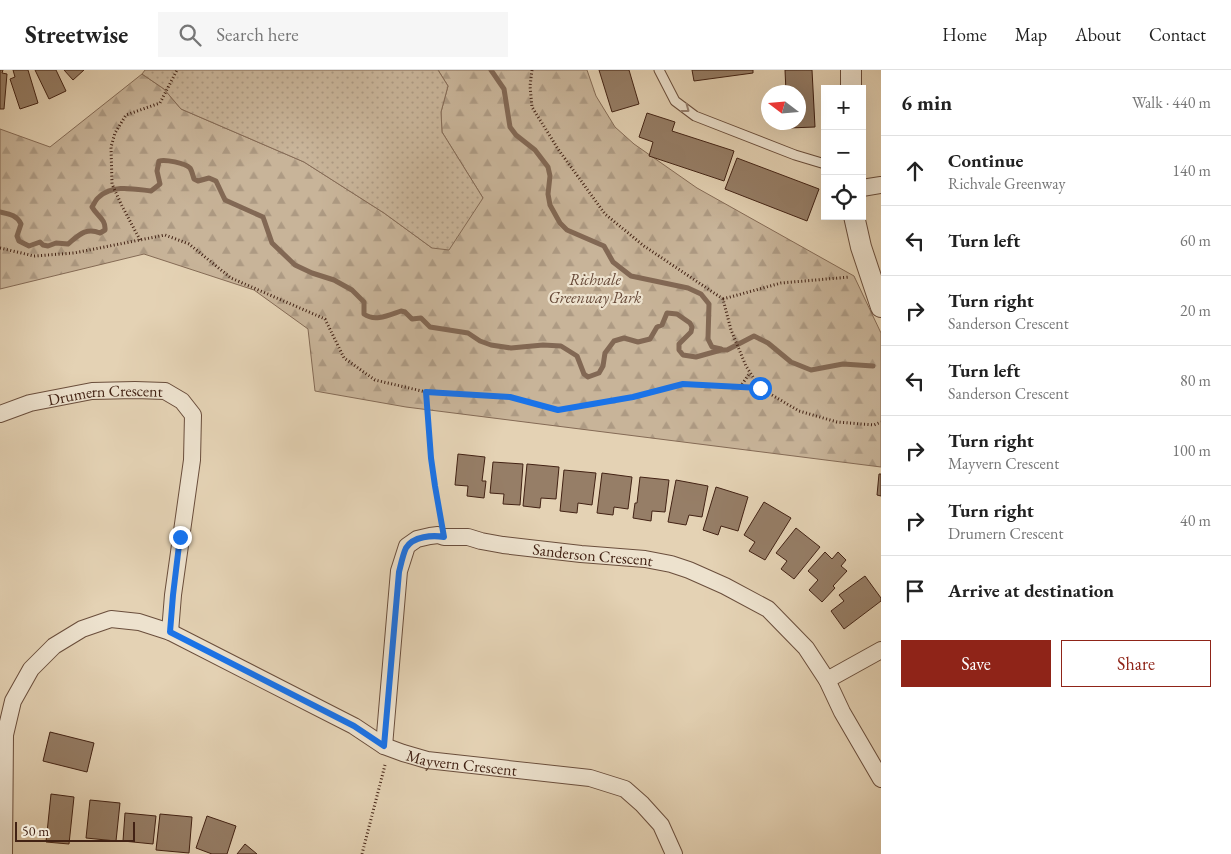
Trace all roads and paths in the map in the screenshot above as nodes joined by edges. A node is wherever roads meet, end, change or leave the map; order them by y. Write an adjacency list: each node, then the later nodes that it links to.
1 (176, 70): 10 (path)
2 (532, 70): 13 (path)
3 (659, 70): 6 (lane, one-way to 6)
4 (851, 70): 5 (street)
5 (851, 85)
6 (821, 163)
7 (881, 185): 8 (street)
8 (866, 187)
9 (855, 220): 14 (street)
10 (140, 240): 11 (path); 18 (path)
11 (0, 248)
12 (850, 277): 13 (path)
13 (723, 299): 15 (path)
14 (881, 307)
15 (750, 373): 16 (path); 17 (path)
16 (740, 387): 17 (path); 18 (path)
17 (760, 388): 20 (path)
18 (426, 392): 21 (path)
19 (0, 414): 22 (street, Drumern Crescent)
20 (881, 422)
21 (444, 537): 24 (street, Sanderson Crescent); 25 (street, Sanderson Crescent)
22 (170, 632): 25 (street, Mayvern Crescent); 28 (street, Mayvern Crescent)
23 (881, 650): 24 (street)
24 (827, 680): 27 (street, Sanderson Crescent)
25 (384, 746): 30 (street, Mayvern Crescent)
26 (385, 765): 29 (path)
27 (881, 779)
28 (4, 854)
29 (362, 854)
30 (674, 854)

